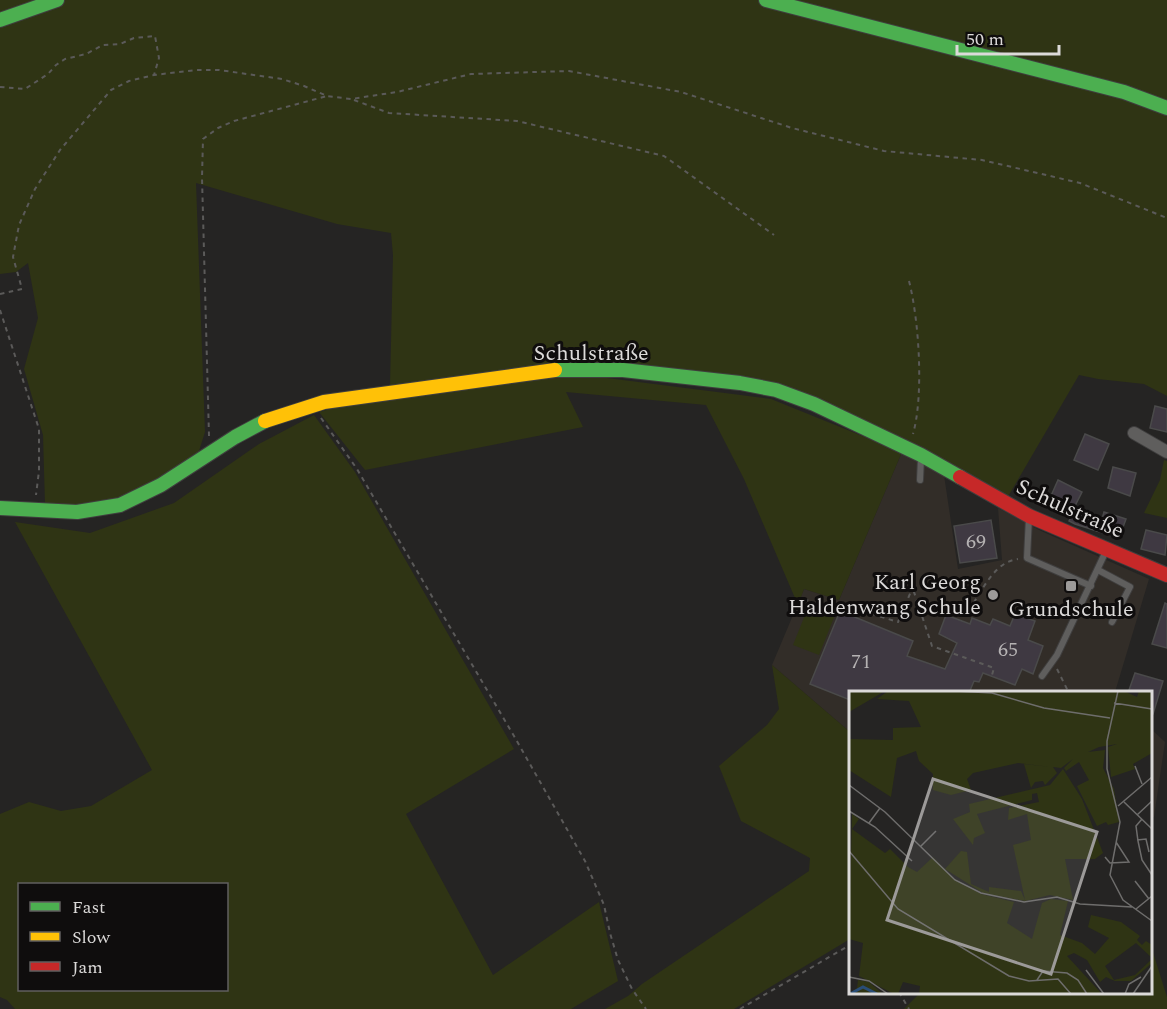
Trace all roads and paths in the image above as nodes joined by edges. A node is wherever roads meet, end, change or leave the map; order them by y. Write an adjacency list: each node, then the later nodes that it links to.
1 (57, 0): 3 (street)
2 (766, 0): 8 (street)
3 (0, 20)
4 (154, 75): 5 (path); 6 (path); 12 (path)
5 (0, 87)
6 (327, 96): 7 (path); 18 (path)
7 (351, 99): 9 (path); 10 (path)
8 (1167, 108)
9 (1167, 218)
10 (774, 235)
11 (909, 281): 16 (path)
12 (0, 294)
13 (0, 310): 21 (path)
14 (314, 405): 16 (street, Schulstraße); 18 (street, Schulstraße); 39 (path)
15 (1134, 433): 17 (street)
16 (915, 452): 19 (lane); 22 (street, Schulstraße)
17 (1167, 452)
18 (209, 453): 21 (street, Schulstraße)
19 (920, 480)
20 (0, 508): 21 (street, Schulstraße)
21 (35, 510)
22 (1029, 516): 23 (street, Schulstraße); 24 (lane)
23 (1107, 549): 25 (lane); 27 (street, Schulstraße)
24 (1027, 558): 28 (lane); 31 (path)
25 (1098, 570): 28 (lane); 32 (lane)
26 (908, 574): 29 (path)
27 (1167, 574)
28 (1091, 586): 33 (lane)
29 (912, 589): 30 (path); 31 (path)
30 (804, 599)
31 (921, 617): 34 (path)
32 (1112, 622)
33 (1053, 660): 35 (lane); 36 (path)
34 (992, 675)
35 (1042, 676)
36 (1068, 691)
37 (849, 946): 40 (path)
38 (900, 994): 41 (path)
39 (646, 1009)
40 (740, 1009)
41 (909, 1009)

